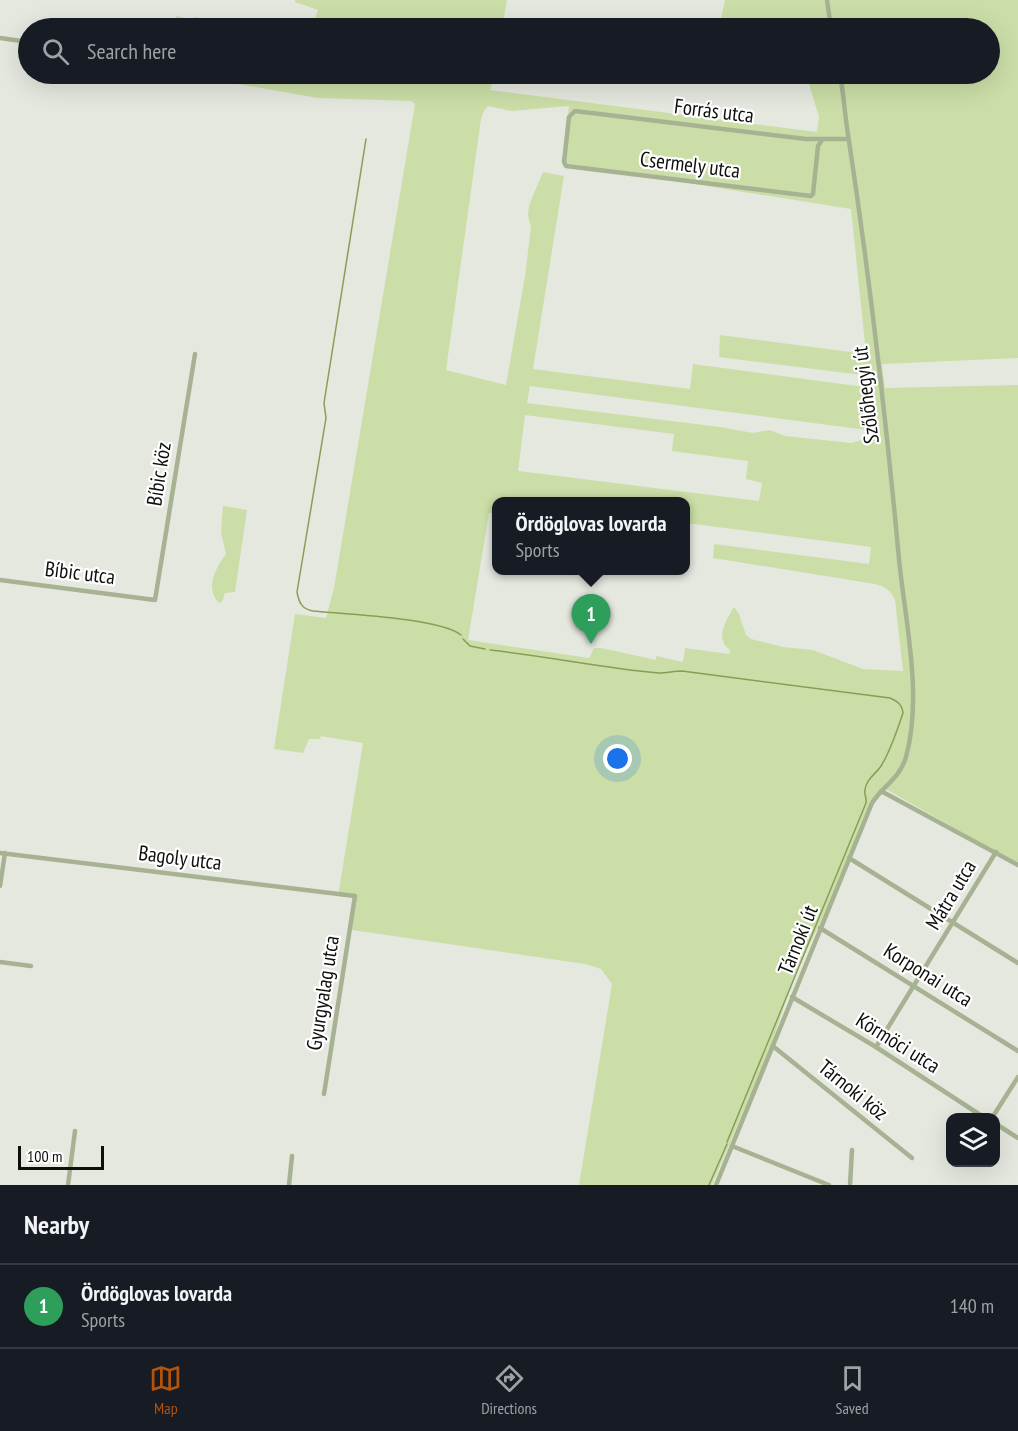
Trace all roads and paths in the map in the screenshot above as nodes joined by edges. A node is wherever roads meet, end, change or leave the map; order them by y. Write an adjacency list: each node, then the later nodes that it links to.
1 (827, 0): 2 (street)
2 (830, 18)
3 (0, 38): 4 (street)
4 (18, 41)
5 (841, 84): 7 (street, Szőlőhegyi út)
6 (575, 111): 8 (street, Forrás utca); 8 (street, Csermely utca)
7 (848, 139): 8 (street, Forrás utca); 12 (street, Szőlőhegyi út)
8 (822, 140)
9 (195, 354): 11 (street, Bíbic köz)
10 (0, 580): 11 (street, Bíbic utca)
11 (155, 600)
12 (912, 713): 13 (street, Tárnoki út)
13 (881, 791): 14 (street); 16 (street, Tárnoki út)
14 (996, 852): 17 (street); 20 (street, Mátra utca)
15 (3, 853): 18 (street); 19 (street, Bagoly utca)
16 (849, 858): 20 (street); 21 (street, Tárnoki út)
17 (1018, 865)
18 (0, 886)
19 (355, 896): 31 (street, Gyurgyalag utca)
20 (954, 922): 23 (street); 25 (street, Mátra utca)
21 (820, 928): 25 (street, Korponai utca); 26 (street, Tárnoki út)
22 (0, 962): 24 (street)
23 (1018, 963)
24 (31, 966)
25 (914, 986): 28 (street, Mátra utca); 29 (street, Korponai utca)
26 (792, 997): 27 (street, Tárnoki út); 28 (street, Körmöci utca)
27 (774, 1047): 37 (street, Tárnoki út); 40 (street, Tárnoki köz)
28 (876, 1047): 32 (street, Körmöci utca)
29 (1018, 1051)
30 (1018, 1077): 33 (street)
31 (324, 1094)
32 (977, 1113)
33 (995, 1113)
34 (1000, 1127): 36 (street)
35 (75, 1131): 41 (street)
36 (1018, 1138)
37 (732, 1146): 43 (street, Tárnoki út); 44 (street)
38 (852, 1150): 45 (street)
39 (292, 1156): 42 (street)
40 (912, 1158)
41 (68, 1185)
42 (289, 1185)
43 (716, 1185)
44 (829, 1185)
45 (850, 1185)

